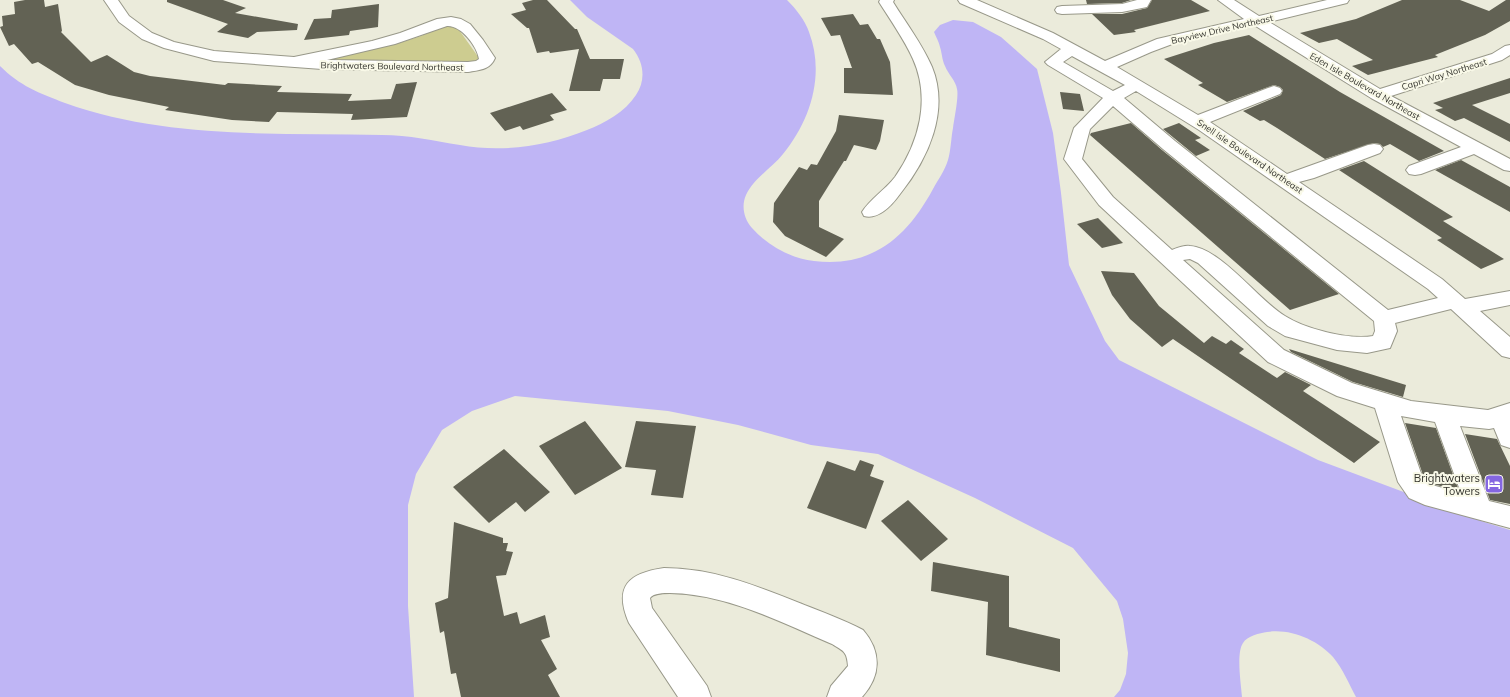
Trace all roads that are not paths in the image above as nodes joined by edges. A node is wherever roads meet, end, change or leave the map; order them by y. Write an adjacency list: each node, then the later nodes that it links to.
1 (111, 0): 11 (street, Brightwaters Boulevard Northeast)
2 (887, 0): 24 (street)
3 (965, 0): 7 (street, Snell Isle Boulevard Northeast)
4 (1144, 0): 7 (street)
5 (1225, 0): 8 (street, Eden Isle Boulevard Northeast)
6 (1342, 0): 8 (street, Bayview Drive Northeast)
7 (1058, 19): 9 (street, Snell Isle Boulevard Northeast)
8 (1255, 20): 12 (street, Bayview Drive Northeast); 15 (street, Eden Isle Boulevard Northeast)
9 (1072, 49): 12 (street, Snell Isle Boulevard Northeast); 16 (street)
10 (1506, 56): 15 (street, Capri Way Northeast)
11 (293, 62): 11 (street, Brightwaters Boulevard Northeast)
12 (1105, 67): 13 (street, Snell Isle Boulevard Northeast)
13 (1137, 85): 16 (street); 17 (street, Snell Isle Boulevard Northeast)
14 (1274, 91): 17 (street)
15 (1377, 95): 19 (street, Eden Isle Boulevard Northeast)
16 (1114, 97): 25 (street); 28 (street)
17 (1197, 121): 22 (street, Snell Isle Boulevard Northeast)
18 (1374, 149): 22 (street)
19 (1467, 151): 20 (street, Eden Isle Boulevard Northeast); 21 (street); 23 (street)
20 (1510, 166)
21 (1415, 170)
22 (1286, 180): 27 (street, Snell Isle Boulevard Northeast)
23 (1510, 181)
24 (871, 212)
25 (1168, 258): 28 (street); 30 (street)
26 (1510, 298): 27 (street)
27 (1459, 304): 28 (street); 29 (street, Snell Isle Boulevard Northeast)
28 (1384, 318)
29 (1510, 350)
30 (1385, 402): 31 (street); 34 (street)
31 (1444, 414): 32 (street); 34 (street)
32 (1505, 414): 33 (street)
33 (1510, 438)
34 (1480, 510): 35 (street)
35 (1510, 517)
36 (696, 697): 37 (street)
37 (842, 697)

